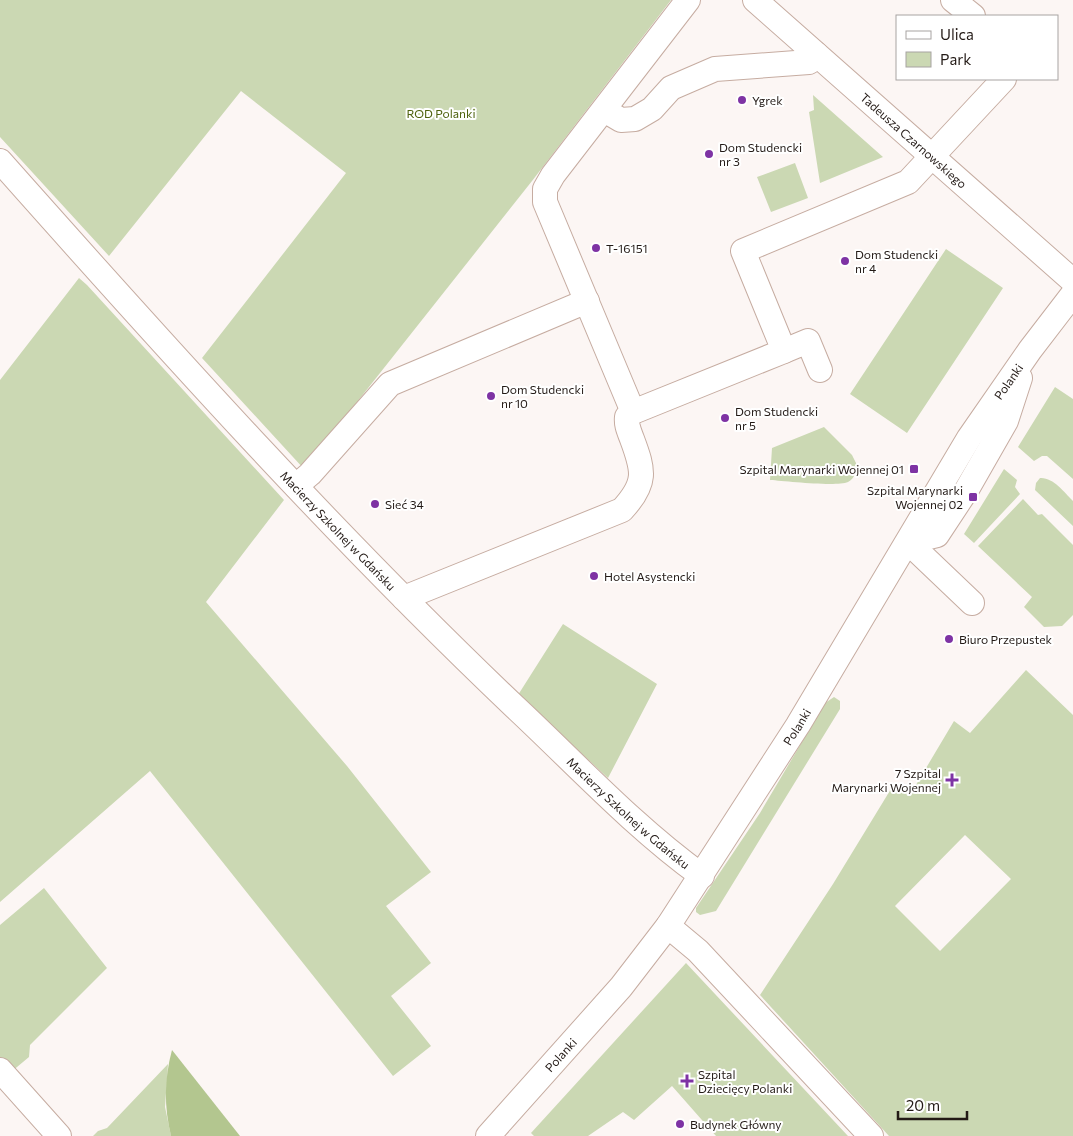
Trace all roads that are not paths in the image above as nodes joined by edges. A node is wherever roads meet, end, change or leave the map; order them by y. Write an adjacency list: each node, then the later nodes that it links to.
1 (688, 0): 7 (street)
2 (755, 0): 5 (street, Tadeusza Czarnowskiego)
3 (953, 0): 4 (street)
4 (972, 15)
5 (816, 54): 7 (street); 8 (street, Tadeusza Czarnowskiego)
6 (1003, 80): 8 (street)
7 (604, 110): 12 (street)
8 (931, 155): 10 (street, Tadeusza Czarnowskiego); 13 (street)
9 (0, 161): 16 (street, Macierzy Szkolnej w Gdańsku)
10 (1073, 281)
11 (1073, 294): 17 (street, Polanki)
12 (587, 301): 15 (street); 16 (street)
13 (784, 351): 14 (street); 15 (street)
14 (820, 370)
15 (633, 412): 18 (street)
16 (296, 486): 18 (street, Macierzy Szkolnej w Gdańsku)
17 (908, 542): 19 (street); 20 (street, Polanki)
18 (404, 598): 20 (street, Macierzy Szkolnej w Gdańsku)
19 (972, 603)
20 (702, 876): 21 (street, Polanki)
21 (668, 926): 24 (street, Polanki); 25 (street)
22 (0, 1070): 23 (street)
23 (59, 1136)
24 (488, 1136)
25 (871, 1136)

